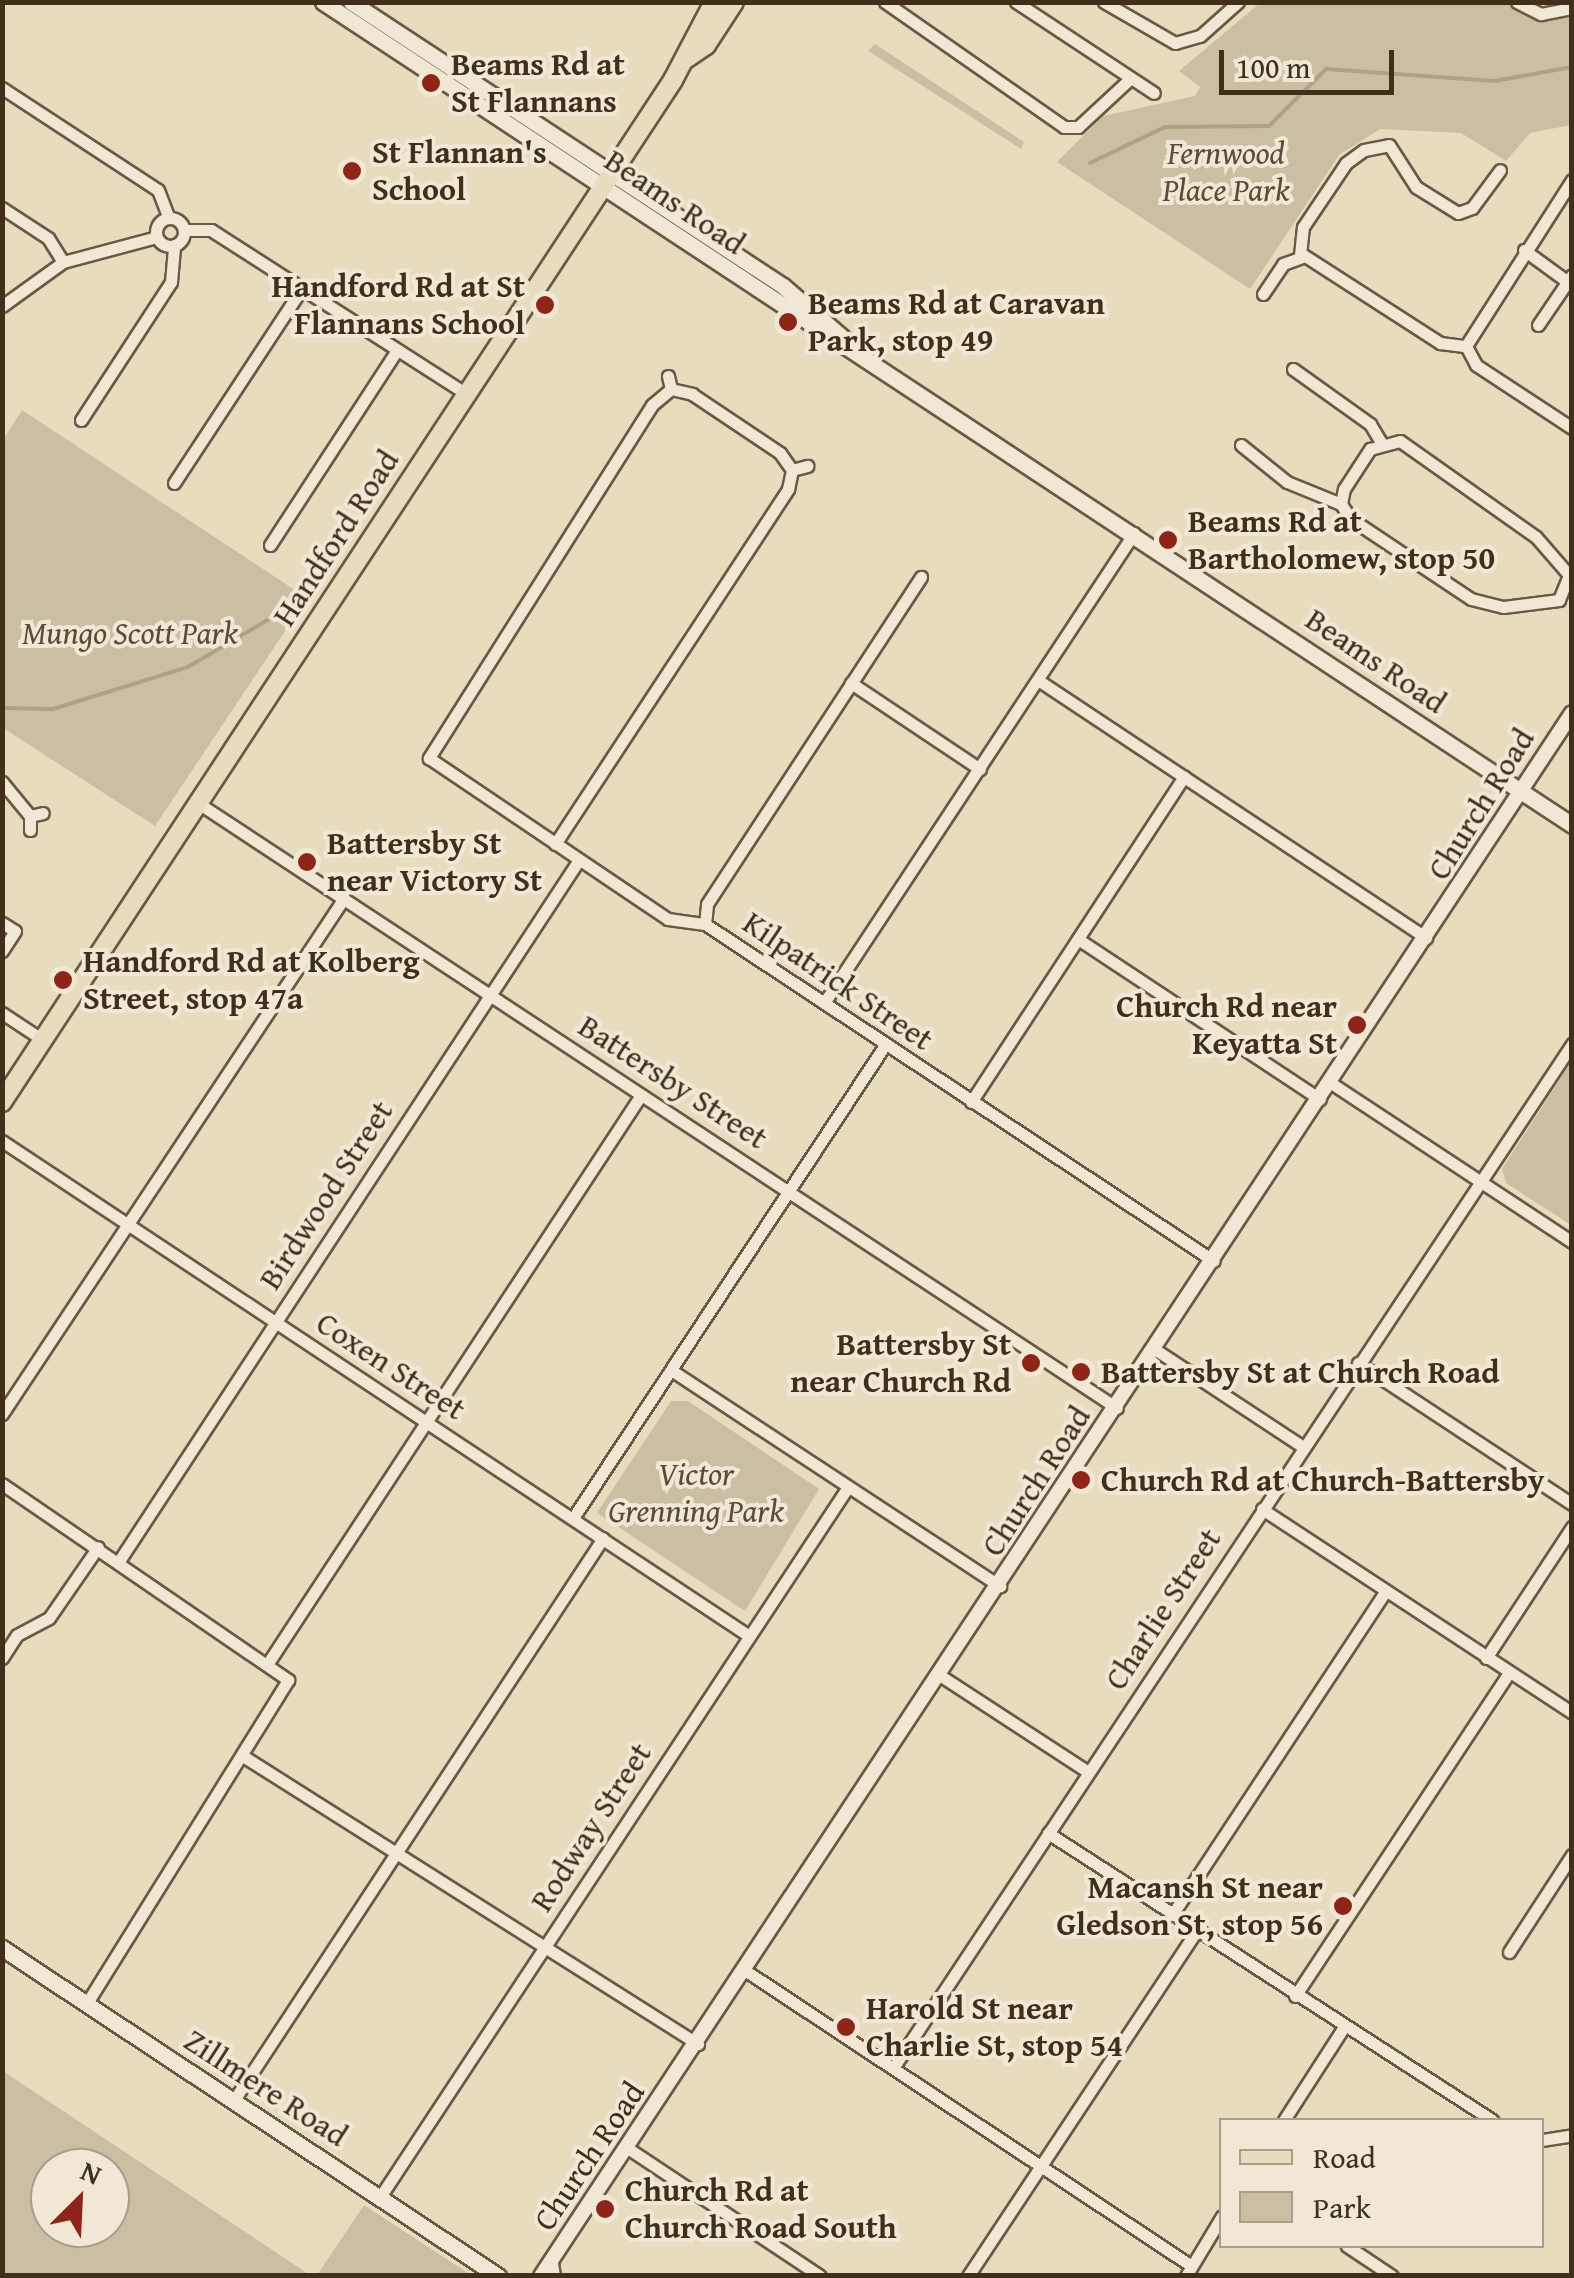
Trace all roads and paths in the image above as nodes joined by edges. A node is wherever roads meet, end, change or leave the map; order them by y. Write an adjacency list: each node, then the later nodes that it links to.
1 (323, 2): 16 (main road, Beams Road)
2 (351, 2): 16 (main road, Beams Road)
3 (714, 2): 11 (main road, Handford Road)
4 (734, 2): 11 (main road, Handford Road)
5 (885, 2): 12 (street)
6 (1016, 2): 12 (street)
7 (1104, 2): 8 (street)
8 (1238, 2)
9 (1516, 2): 10 (street)
10 (1572, 8)
11 (687, 58): 16 (main road, Handford Road)
12 (1132, 78): 14 (street)
13 (2, 88): 19 (street)
14 (1154, 93)
15 (1500, 170): 24 (street)
16 (608, 180): 34 (main road, Handford Road); 43 (main road, Beams Road)
17 (1572, 180): 23 (street)
18 (2, 208): 25 (street)
19 (169, 218): 20 (street); 21 (street)
20 (184, 230): 22 (street); 27 (street)
21 (157, 236): 22 (street); 25 (street)
22 (174, 245): 35 (street)
23 (1524, 250): 26 (street); 31 (street)
24 (1300, 255): 28 (street); 31 (street)
25 (64, 262): 29 (street)
26 (1570, 280): 30 (street)
27 (302, 288): 32 (street); 41 (street)
28 (1263, 294)
29 (2, 306)
30 (1538, 325)
31 (1466, 346): 36 (street)
32 (396, 350): 34 (street); 44 (street)
33 (1293, 370): 37 (street)
34 (466, 394): 54 (main road, Handford Road)
35 (80, 420)
36 (1572, 428)
37 (1380, 442): 42 (street); 45 (street)
38 (1241, 445): 42 (street)
39 (807, 466): 40 (street)
40 (792, 470): 59 (street); 59 (street, Kilpatrick Street)
41 (174, 482)
42 (1341, 504): 45 (street)
43 (1134, 533): 47 (street); 53 (main road, Beams Road)
44 (270, 546)
45 (1570, 575)
46 (921, 577): 48 (street)
47 (1038, 680): 50 (street); 51 (street)
48 (850, 684): 50 (street); 63 (street)
49 (1572, 713): 53 (street, Church Road)
50 (980, 769): 68 (street)
51 (1184, 777): 64 (street); 65 (street)
52 (2, 782): 56 (street)
53 (1522, 793): 57 (main road, Beams Road); 64 (street, Church Road)
54 (198, 802): 61 (street, Battersby Street); 70 (main road, Handford Road)
55 (43, 812): 56 (street)
56 (30, 816): 58 (street)
57 (1572, 825)
58 (30, 830)
59 (555, 844): 60 (street, Kilpatrick Street)
60 (580, 860): 63 (street, Kilpatrick Street); 67 (street, Birdwood Street)
61 (344, 898): 67 (street, Battersby Street); 81 (street)
62 (2, 923): 66 (street)
63 (705, 924): 68 (street, Kilpatrick Street)
64 (1426, 938): 73 (street, Church Road)
65 (1078, 939): 75 (street); 77 (street)
66 (2, 951)
67 (490, 995): 74 (street, Battersby Street); 84 (street, Birdwood Street)
68 (824, 1004): 72 (street, Kilpatrick Street)
69 (2, 1013): 70 (street)
70 (43, 1040): 76 (main road, Handford Road)
71 (1572, 1044): 79 (street, Charlie Street)
72 (885, 1045): 77 (street, Kilpatrick Street); 80 (street)
73 (1331, 1083): 75 (street, Church Road); 79 (street)
74 (641, 1095): 80 (street, Battersby Street); 90 (street)
75 (1320, 1100): 83 (street, Church Road)
76 (2, 1102)
77 (971, 1102): 83 (street, Kilpatrick Street)
78 (2, 1142): 81 (street, Coxen Street)
79 (1478, 1180): 82 (street); 86 (street, Charlie Street)
80 (789, 1191): 87 (street); 88 (street, Battersby Street)
81 (128, 1225): 84 (street, Coxen Street); 89 (street)
82 (1572, 1242)
83 (1214, 1262): 85 (street, Church Road)
84 (275, 1322): 90 (street, Coxen Street); 100 (street, Birdwood Street)
85 (1156, 1350): 88 (street, Church Road); 91 (street)
86 (1358, 1363): 91 (street, Charlie Street); 94 (street)
87 (671, 1370): 93 (street); 96 (street)
88 (1117, 1408): 101 (street, Church Road)
89 (2, 1414)
90 (426, 1422): 96 (street, Coxen Street); 106 (street)
91 (1303, 1446): 95 (street, Charlie Street)
92 (2, 1484): 99 (street)
93 (848, 1487): 101 (street); 103 (street, Rodway Street)
94 (1572, 1504)
95 (1262, 1509): 102 (street); 111 (street, Charlie Street)
96 (572, 1518): 98 (street, Coxen Street)
97 (1572, 1527): 105 (street)
98 (603, 1538): 103 (street, Coxen Street); 113 (street)
99 (98, 1547): 100 (street); 104 (street)
100 (118, 1560): 106 (street)
101 (1000, 1586): 108 (street, Church Road)
102 (1386, 1591): 105 (street); 115 (street)
103 (749, 1636): 117 (street, Rodway Street)
104 (2, 1658)
105 (1486, 1658): 107 (street)
106 (270, 1660): 110 (street)
107 (1509, 1673): 109 (street); 121 (street)
108 (941, 1676): 111 (street); 120 (street, Church Road)
109 (1572, 1714)
110 (246, 1758): 113 (street); 122 (street)
111 (1088, 1772): 112 (street, Charlie Street)
112 (1048, 1833): 115 (street); 125 (street, Charlie Street)
113 (396, 1852): 117 (street); 126 (street)
114 (1572, 1855): 119 (street)
115 (1172, 1915): 116 (street)
116 (1196, 1930): 121 (street); 132 (street)
117 (546, 1946): 124 (street); 133 (street, Rodway Street)
118 (2, 1948): 122 (main road, Zillmere Road)
119 (1508, 1952)
120 (746, 1971): 124 (street, Church Road); 125 (street)
121 (1295, 1996): 123 (street)
122 (86, 2003): 126 (main road, Zillmere Road)
123 (1344, 2027): 127 (street); 128 (street)
124 (698, 2044): 131 (street, Church Road)
125 (893, 2068): 132 (street)
126 (234, 2100): 133 (main road, Zillmere Road)
127 (1285, 2118)
128 (1489, 2118)
129 (1571, 2136): 130 (street)
130 (1544, 2140)
131 (629, 2150): 137 (street, Church Road); 139 (street)
132 (1040, 2166): 136 (street); 140 (street)
133 (380, 2197): 138 (main road, Zillmere Road)
134 (1219, 2221): 136 (street)
135 (1350, 2248): 141 (street)
136 (1188, 2270)
137 (547, 2271)
138 (498, 2276)
139 (820, 2276)
140 (968, 2276)
141 (1392, 2276)

